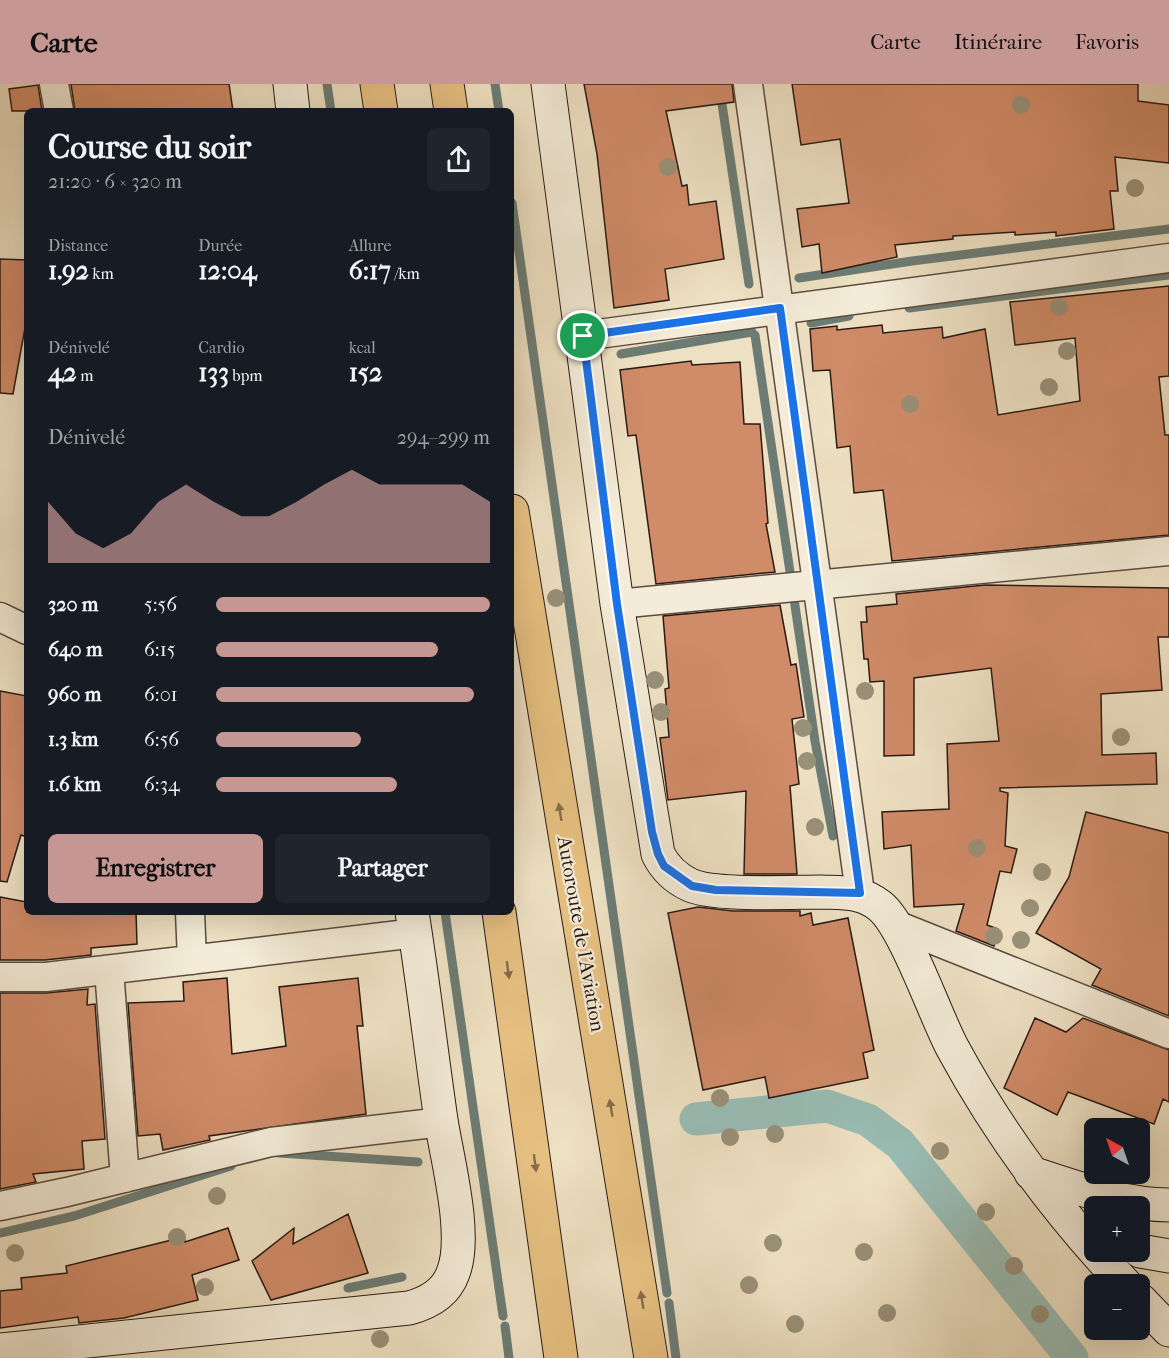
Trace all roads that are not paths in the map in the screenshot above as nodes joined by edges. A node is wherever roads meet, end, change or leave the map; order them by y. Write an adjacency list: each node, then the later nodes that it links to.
1 (54, 84): 7 (street)
2 (290, 84): 8 (main road)
3 (377, 84): 9 (highway)
4 (447, 84): 10 (highway)
5 (548, 84): 13 (main road)
6 (748, 84): 12 (street)
7 (58, 108)
8 (293, 108)
9 (381, 108)
10 (451, 108)
11 (1169, 258): 12 (street)
12 (780, 308): 13 (street); 16 (street)
13 (583, 336): 17 (main road)
14 (514, 523): 43 (highway, Autoroute de l'Aviation, one-way to 14)
15 (1169, 550): 16 (street)
16 (817, 585): 17 (street); 20 (street)
17 (617, 604): 20 (main road)
18 (0, 617): 19 (street)
19 (24, 629)
20 (860, 893): 24 (main road)
21 (190, 915): 25 (street)
22 (499, 915): 42 (highway, one-way to 42)
23 (414, 922): 25 (street); 29 (main road)
24 (896, 925): 28 (street); 30 (main road)
25 (192, 960): 26 (street)
26 (109, 970): 27 (street); 31 (street)
27 (0, 977)
28 (1169, 1034)
29 (442, 1122): 31 (street); 41 (main road)
30 (1031, 1173): 32 (main road); 34 (main road)
31 (125, 1178): 33 (street)
32 (1169, 1205)
33 (0, 1206)
34 (1084, 1233)
35 (1150, 1253): 36 (main road)
36 (1169, 1256)
37 (1107, 1262): 38 (main road)
38 (1117, 1274)
39 (1150, 1310): 40 (main road)
40 (1169, 1330)
41 (0, 1350)
42 (561, 1358)
43 (651, 1358)

